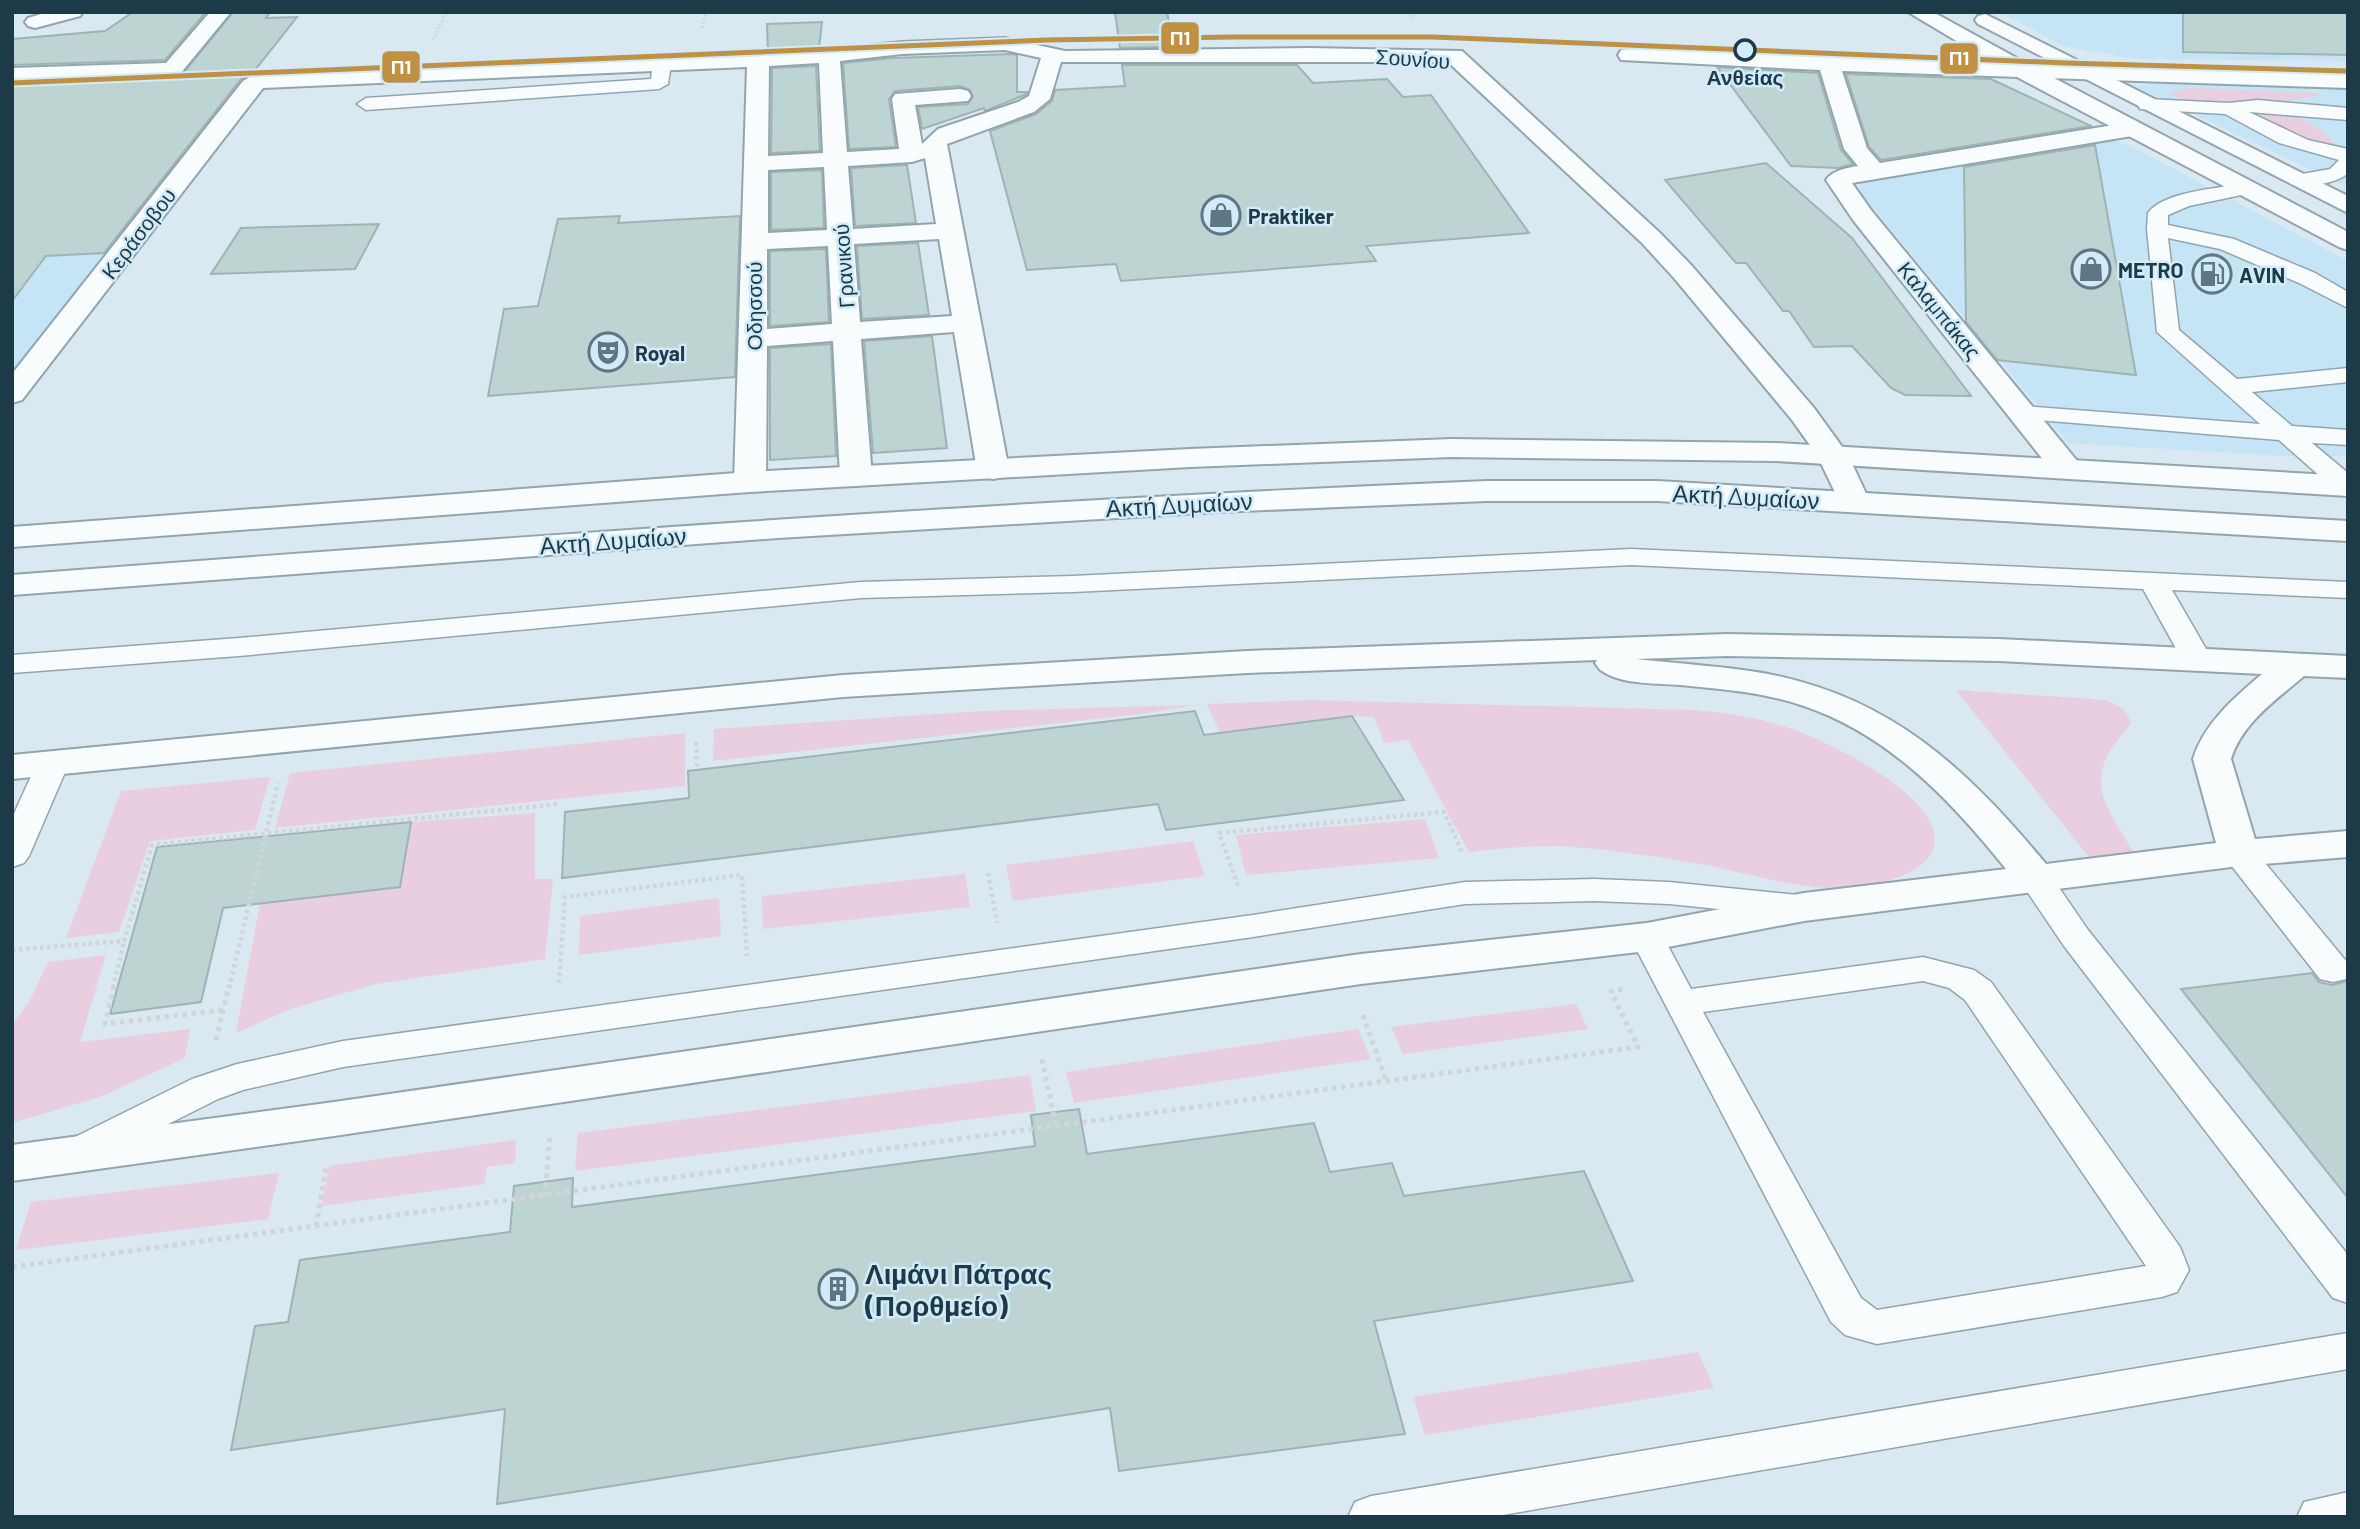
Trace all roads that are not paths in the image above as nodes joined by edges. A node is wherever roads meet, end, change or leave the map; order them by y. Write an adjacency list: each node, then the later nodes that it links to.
1 (73, 12): 5 (street)
2 (220, 12): 14 (street)
3 (1918, 12): 12 (street)
4 (1970, 12): 13 (street)
5 (35, 22)
6 (1629, 55): 11 (street)
7 (829, 56): 8 (street, Σουνίου); 9 (street, Σουνίου); 26 (street, Γρανικού)
8 (1057, 56): 24 (street); 48 (street, Σουνίου)
9 (758, 60): 10 (street, Σουνίου); 28 (street)
10 (662, 64): 16 (street, Σουνίου); 18 (lane)
11 (1829, 64): 12 (street); 29 (street)
12 (2025, 72): 13 (street); 22 (street)
13 (2085, 74): 15 (street); 19 (street)
14 (12, 75)
15 (2348, 80)
16 (269, 81): 44 (street, Κεράσοβου)
17 (960, 96): 24 (street)
18 (366, 104)
19 (2147, 105): 20 (lane); 30 (street)
20 (2229, 109): 21 (lane); 25 (lane)
21 (2345, 114): 23 (lane)
22 (2132, 129): 29 (street, Καλαμπάκας); 31 (street)
23 (2348, 141)
24 (923, 152): 26 (street); 34 (street)
25 (2348, 155)
26 (836, 159): 28 (street); 35 (street, Γρανικού)
27 (2348, 162): 30 (lane)
28 (754, 164): 36 (street)
29 (1874, 171): 45 (street, Καλαμπάκας)
30 (2298, 180): 31 (street); 32 (street)
31 (2244, 189): 33 (lane); 37 (street)
32 (2348, 206)
33 (2157, 229): 38 (lane); 43 (lane)
34 (950, 231): 35 (street, Οδησσού); 39 (street)
35 (841, 237): 36 (street, Οδησσού); 40 (street, Γρανικού)
36 (754, 242): 41 (street, Οδησσού)
37 (2348, 242)
38 (2348, 301)
39 (967, 323): 40 (street); 50 (street)
40 (847, 332): 41 (street); 51 (street, Γρανικού)
41 (754, 338): 52 (street, Οδησσού)
42 (2348, 375): 43 (lane)
43 (2232, 387): 46 (lane)
44 (12, 394)
45 (2023, 413): 46 (lane); 49 (street, Καλαμπάκας)
46 (2290, 435): 47 (lane); 53 (lane)
47 (2348, 438)
48 (1832, 455): 49 (street, Ακτή Δυμαίων); 50 (street, Ακτή Δυμαίων); 54 (street, Σουνίου)
49 (2067, 469): 53 (street, Ακτή Δυμαίων)
50 (993, 470): 51 (street, Ακτή Δυμαίων)
51 (856, 477): 52 (street, Ακτή Δυμαίων)
52 (750, 482): 56 (street, Ακτή Δυμαίων)
53 (2348, 486)
54 (1854, 502): 55 (street, Ακτή Δυμαίων); 58 (street, Ακτή Δυμαίων)
55 (2348, 531)
56 (12, 537)
57 (2152, 580): 59 (lane); 61 (lane); 62 (lane)
58 (12, 585)
59 (2348, 590)
60 (1581, 649): 61 (street); 65 (street); 70 (street)
61 (2198, 661): 63 (street)
62 (12, 664)
63 (2294, 666): 64 (street); 68 (street)
64 (2348, 667)
65 (53, 763): 66 (street); 69 (lane)
66 (12, 767)
67 (2348, 844): 68 (street)
68 (2239, 853): 70 (street); 73 (lane)
69 (12, 856)
70 (2035, 878): 71 (street); 77 (lane)
71 (1804, 907): 72 (street); 75 (lane)
72 (1631, 939): 74 (lane); 75 (street)
73 (2333, 970)
74 (1680, 1003): 74 (lane)
75 (75, 1154): 76 (street)
76 (12, 1163)
77 (2348, 1286)
78 (2348, 1351): 80 (lane)
79 (2348, 1512): 81 (lane)
80 (1371, 1517)
81 (2320, 1517)

